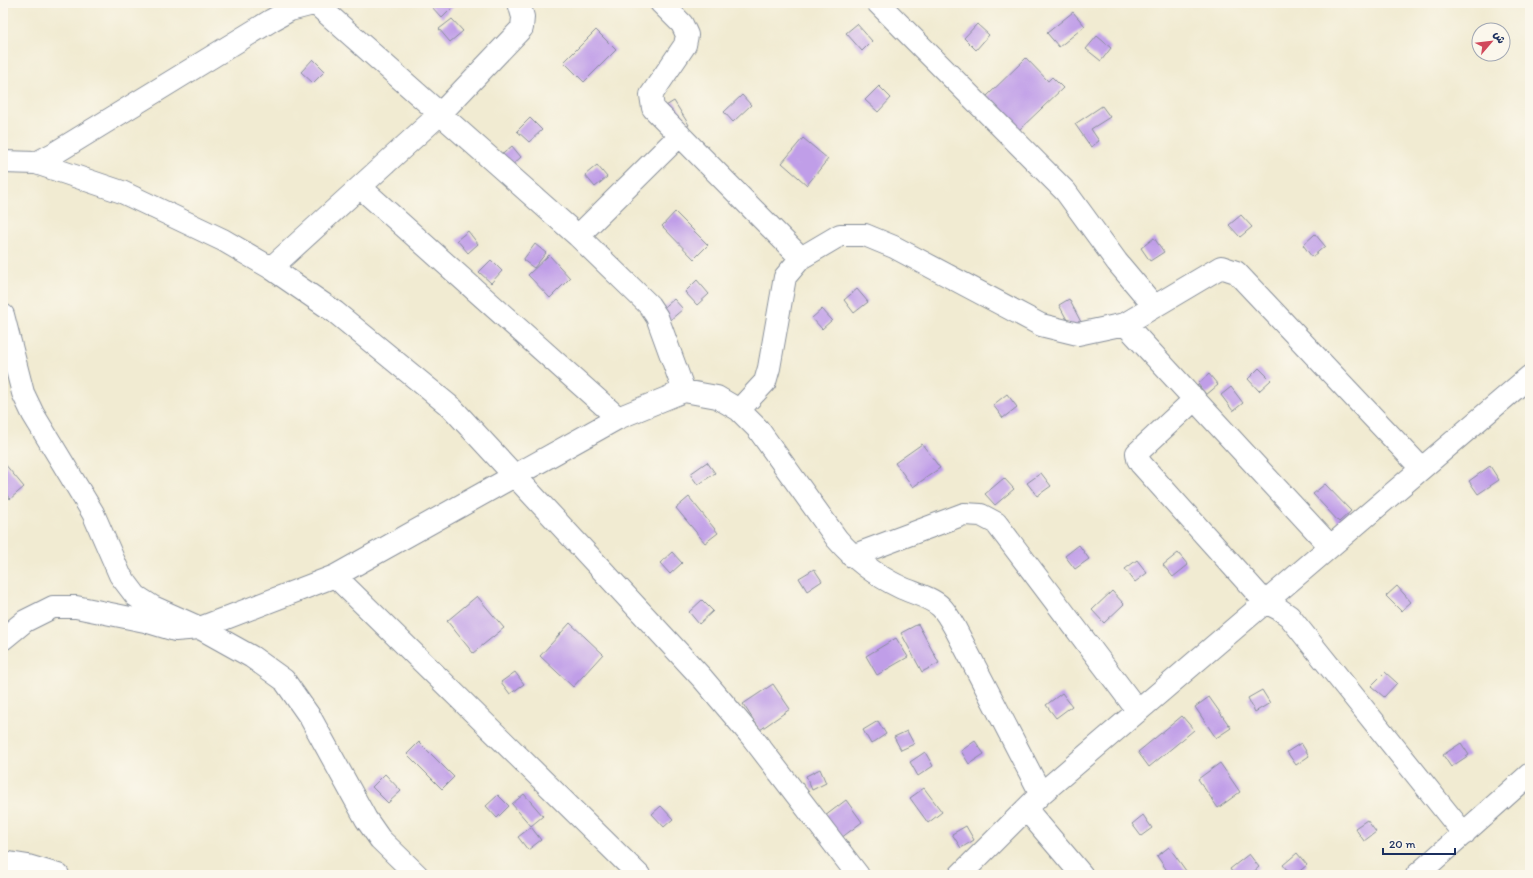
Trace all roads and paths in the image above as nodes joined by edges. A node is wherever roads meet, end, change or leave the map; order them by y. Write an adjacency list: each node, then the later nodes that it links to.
1 (316, 3): 5 (street); 8 (street)
2 (519, 3): 5 (street)
3 (661, 3): 6 (street)
4 (878, 3): 13 (street)
5 (441, 114): 9 (street); 10 (street)
6 (680, 135): 10 (street); 11 (street)
7 (3, 162): 8 (street)
8 (36, 163): 12 (street)
9 (360, 187): 12 (street); 20 (street)
10 (578, 236): 17 (street)
11 (801, 258): 15 (street); 19 (street)
12 (272, 268): 22 (street)
13 (1154, 306): 15 (street); 21 (street)
14 (3, 315): 27 (street)
15 (1125, 324): 18 (street)
16 (1530, 376): 21 (street)
17 (684, 391): 19 (street); 20 (street)
18 (1195, 399): 23 (street); 26 (street)
19 (739, 410): 24 (street)
20 (618, 418): 22 (street)
21 (1421, 468): 23 (street)
22 (514, 475): 25 (street); 37 (street)
23 (1330, 546): 26 (street)
24 (852, 556): 29 (street); 31 (street)
25 (335, 576): 27 (street); 36 (street)
26 (1266, 602): 29 (street); 32 (street)
27 (200, 628): 28 (street); 35 (street)
28 (3, 639)
29 (1138, 711): 31 (street)
30 (1530, 774): 32 (street)
31 (1033, 801): 38 (street); 39 (street)
32 (1464, 834): 40 (street)
33 (3, 862): 34 (street)
34 (58, 875)
35 (417, 875)
36 (639, 875)
37 (858, 875)
38 (960, 875)
39 (1082, 875)
40 (1417, 875)

